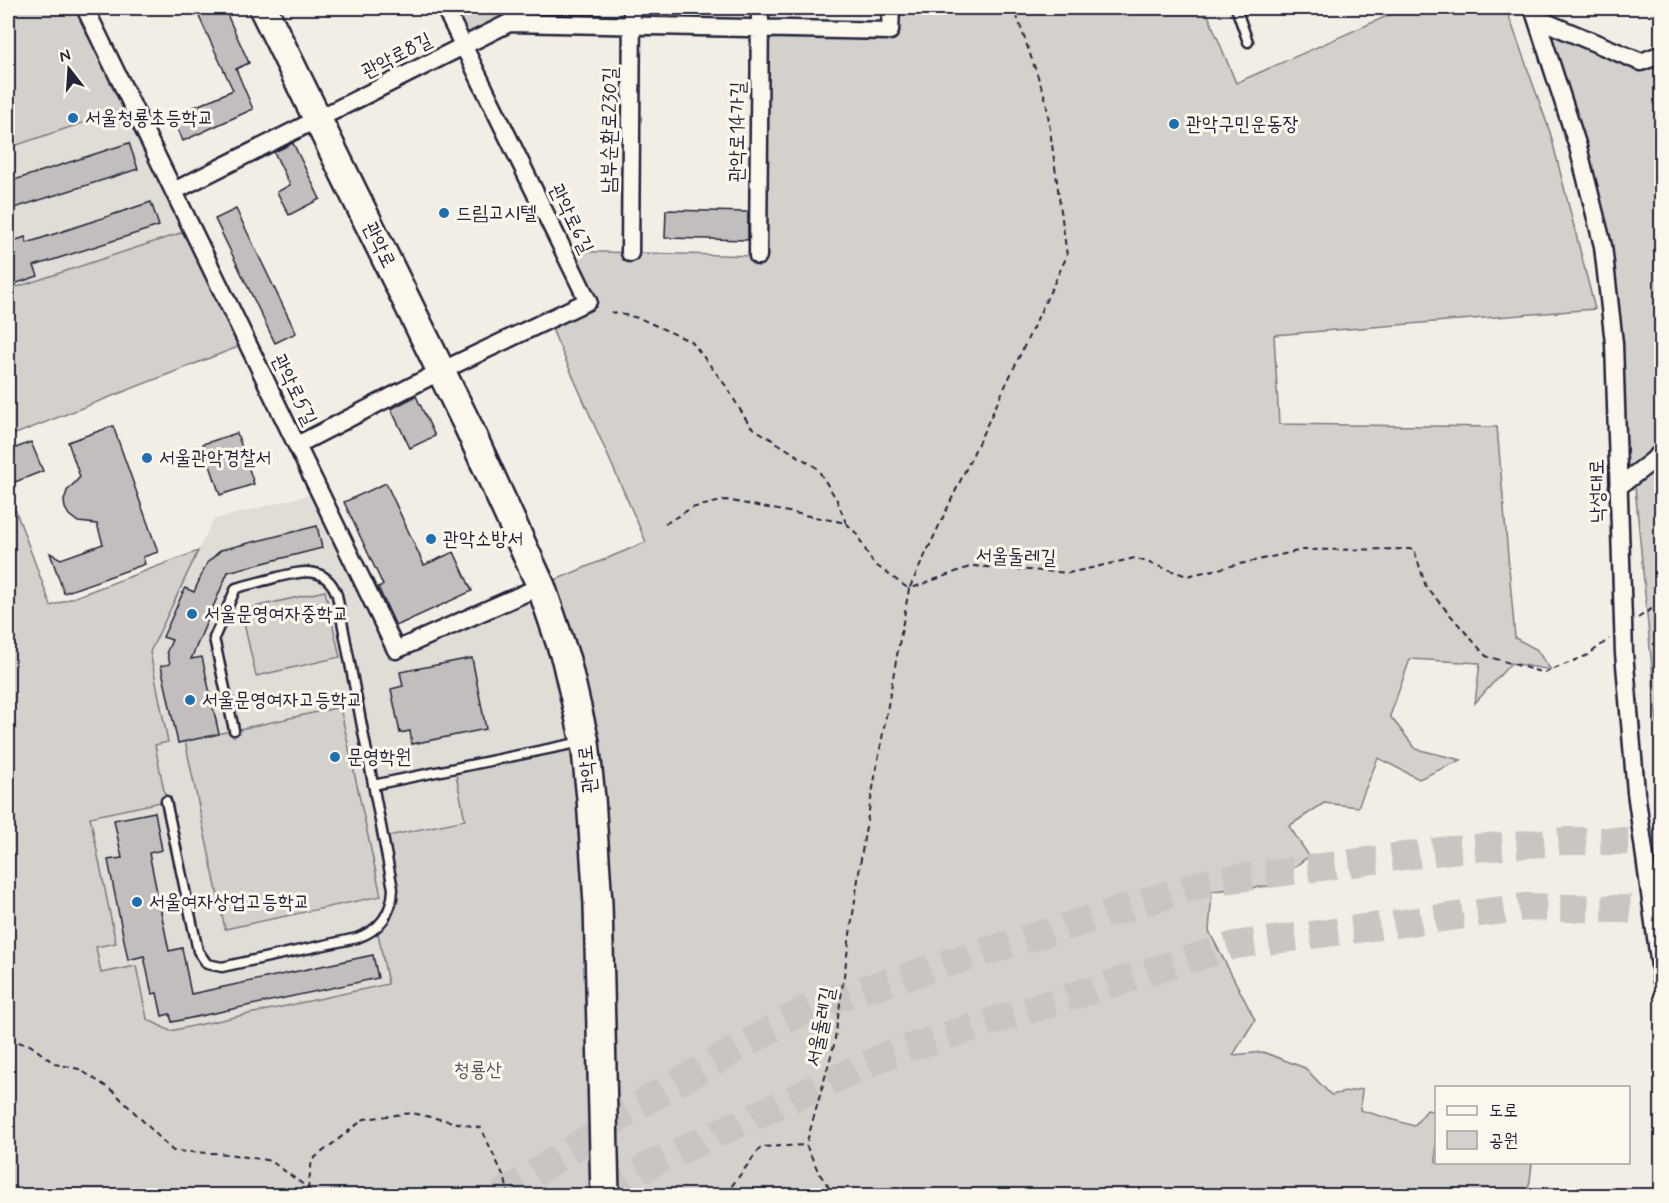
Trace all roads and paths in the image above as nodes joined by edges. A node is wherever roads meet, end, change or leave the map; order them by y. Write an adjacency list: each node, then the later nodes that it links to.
1 (85, 8): 17 (street, 관악로5길)
2 (263, 8): 16 (main road, 관악로)
3 (445, 8): 14 (street, 관악로6길)
4 (633, 8): 11 (street, 남부순환로230길)
5 (760, 8): 12 (street, 관악로14가길)
6 (891, 8): 12 (street, 관악로8길)
7 (1014, 8): 28 (path)
8 (1236, 8): 13 (lane)
9 (1535, 13): 15 (street); 24 (street, 낙성대로)
10 (509, 15): 11 (street, 관악로8길); 14 (street, 관악로8길)
11 (632, 26): 12 (street, 관악로8길); 18 (street, 남부순환로230길)
12 (760, 28): 19 (street, 관악로14가길)
13 (1248, 42)
14 (464, 46): 16 (street, 관악로8길); 21 (street, 관악로6길)
15 (1662, 54)
16 (318, 119): 17 (street); 21 (main road, 관악로)
17 (174, 191): 22 (street, 관악로5길)
18 (630, 253)
19 (758, 256)
20 (611, 312): 25 (path)
21 (441, 371): 22 (street); 27 (main road, 관악로)
22 (297, 445): 27 (street, 관악로5길)
23 (1662, 452): 24 (street)
24 (1618, 486): 30 (street, 낙성대로)
25 (846, 523): 26 (path); 28 (path)
26 (665, 524)
27 (541, 586): 32 (main road, 관악로)
28 (909, 589): 30 (path, 서울둘레길); 37 (path, 서울둘레길)
29 (1662, 605): 30 (path, 서울둘레길)
30 (1624, 627): 35 (street, 낙성대로)
31 (234, 730): 33 (lane)
32 (585, 742): 33 (lane); 41 (main road, 관악로)
33 (373, 785): 34 (lane)
34 (166, 801)
35 (1662, 981)
36 (8, 1041): 38 (path)
37 (806, 1145): 42 (path); 43 (path)
38 (308, 1188): 39 (path); 40 (path)
39 (313, 1196)
40 (509, 1196)
41 (605, 1196)
42 (728, 1196)
43 (835, 1196)

